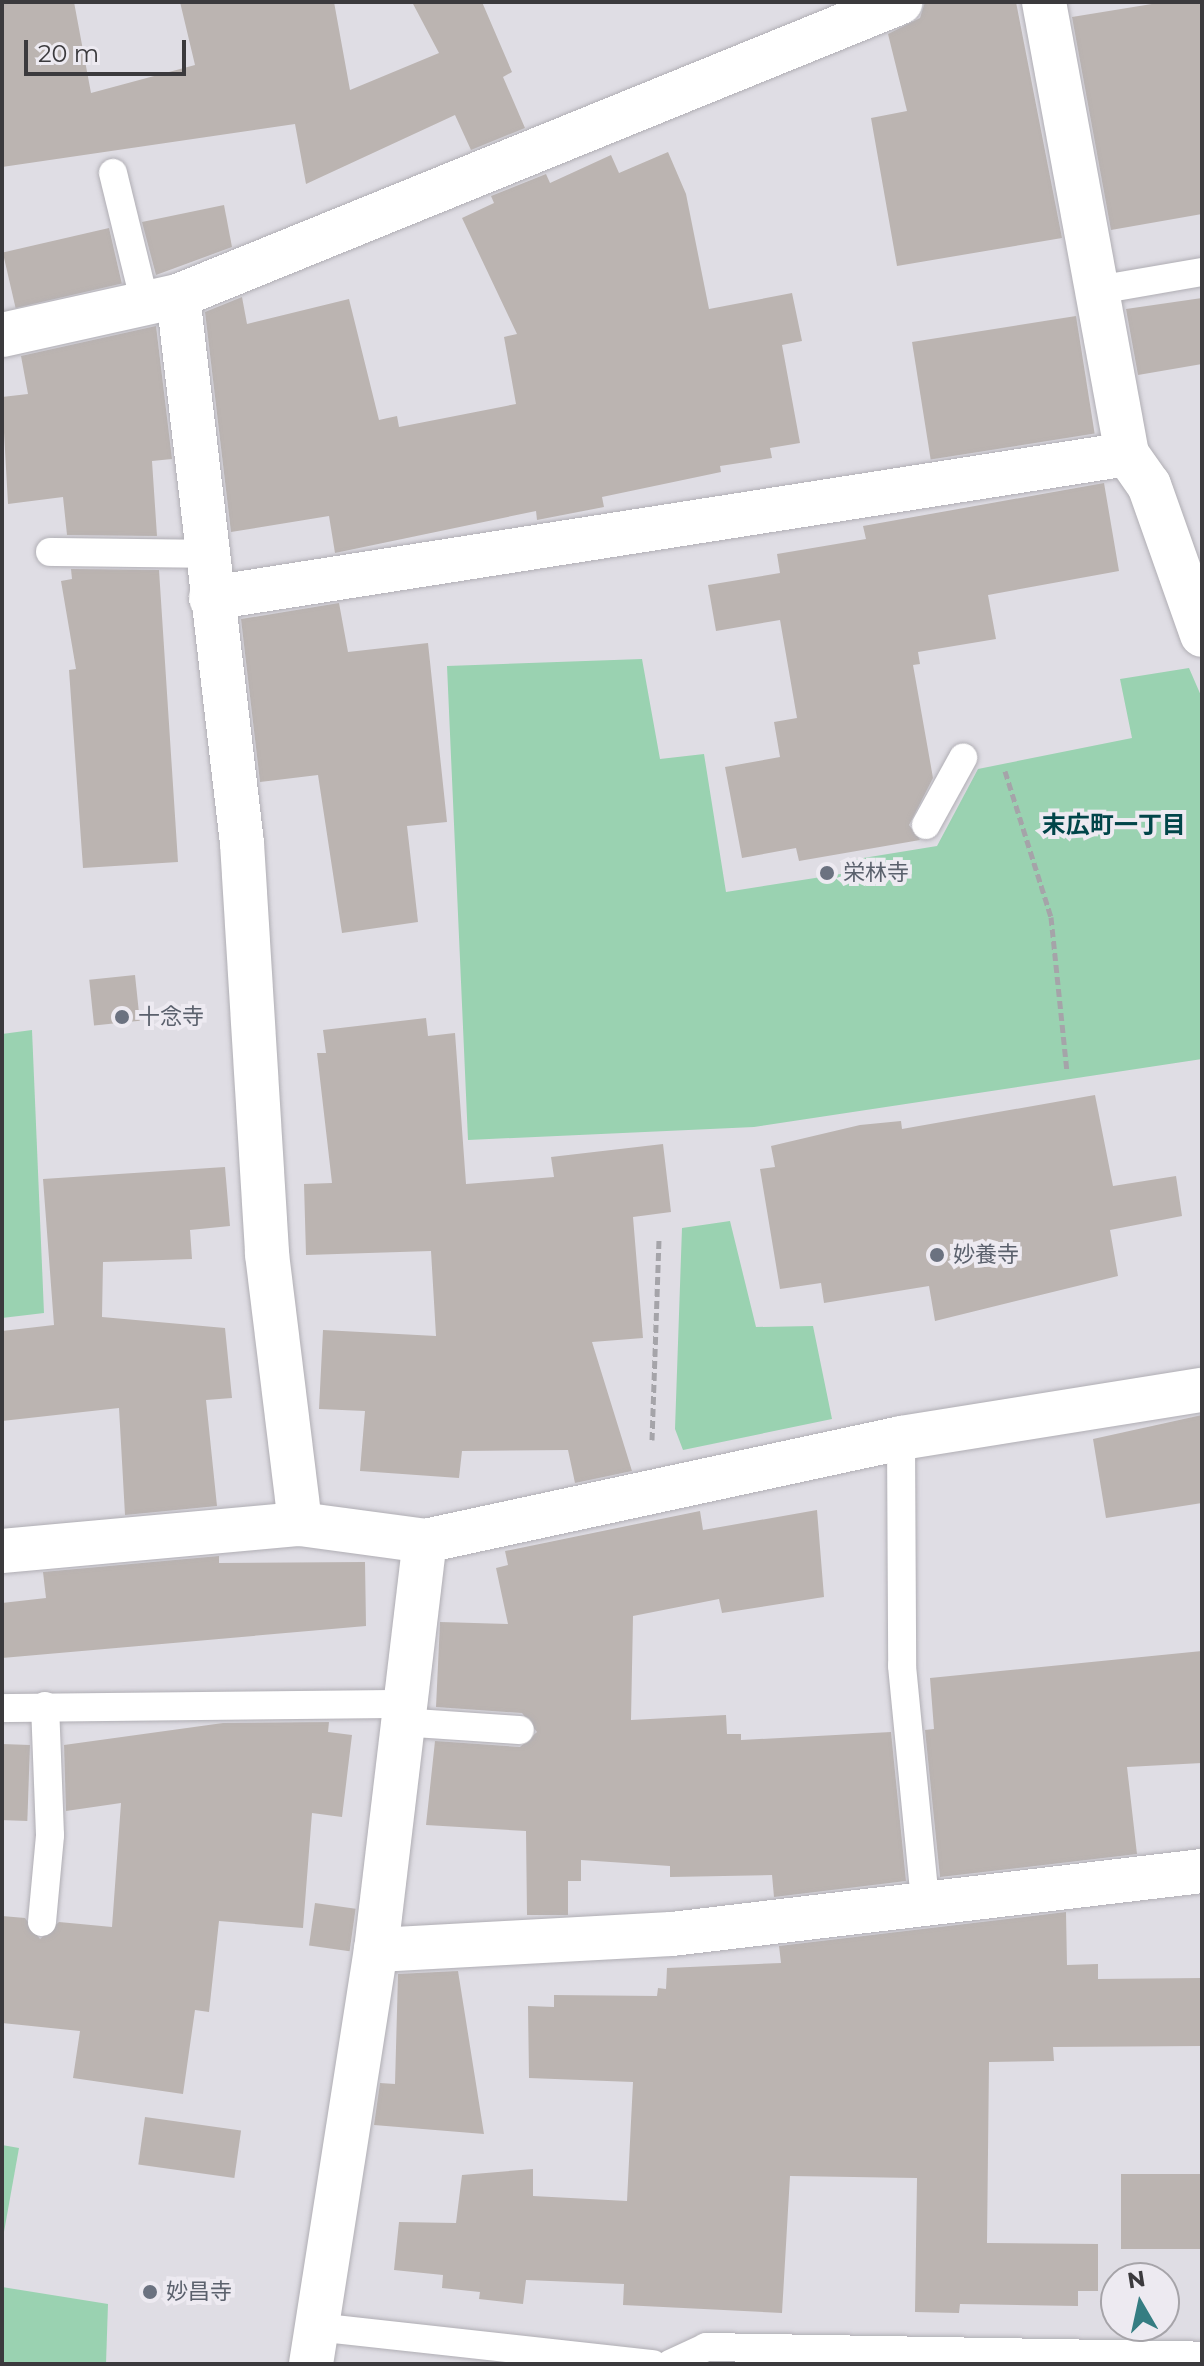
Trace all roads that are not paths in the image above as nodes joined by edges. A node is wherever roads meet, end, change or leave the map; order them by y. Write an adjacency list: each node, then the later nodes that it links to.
1 (1044, 2): 5 (street)
2 (894, 3): 6 (street)
3 (113, 173): 6 (lane)
4 (1202, 272): 5 (lane)
5 (1098, 290): 8 (street)
6 (161, 300): 7 (street); 10 (street)
7 (2, 335)
8 (1127, 454): 11 (street); 12 (street)
9 (50, 552): 10 (lane)
10 (205, 554): 11 (street)
11 (211, 598): 17 (street)
12 (1202, 635)
13 (963, 758): 14 (lane)
14 (926, 825)
15 (1202, 1390): 16 (street)
16 (901, 1438): 18 (street); 25 (lane)
17 (300, 1524): 18 (street); 19 (street)
18 (425, 1541): 22 (street)
19 (2, 1551)
20 (45, 1706): 21 (lane); 22 (lane); 26 (lane)
21 (2, 1708)
22 (400, 1713): 23 (lane); 27 (street)
23 (520, 1730)
24 (1202, 1871): 25 (street)
25 (925, 1900): 27 (street)
26 (42, 1922)
27 (376, 1950): 28 (street)
28 (313, 2346): 31 (lane)
29 (1202, 2356): 30 (lane)
30 (1127, 2359): 32 (lane)
31 (653, 2364)
32 (670, 2364)

